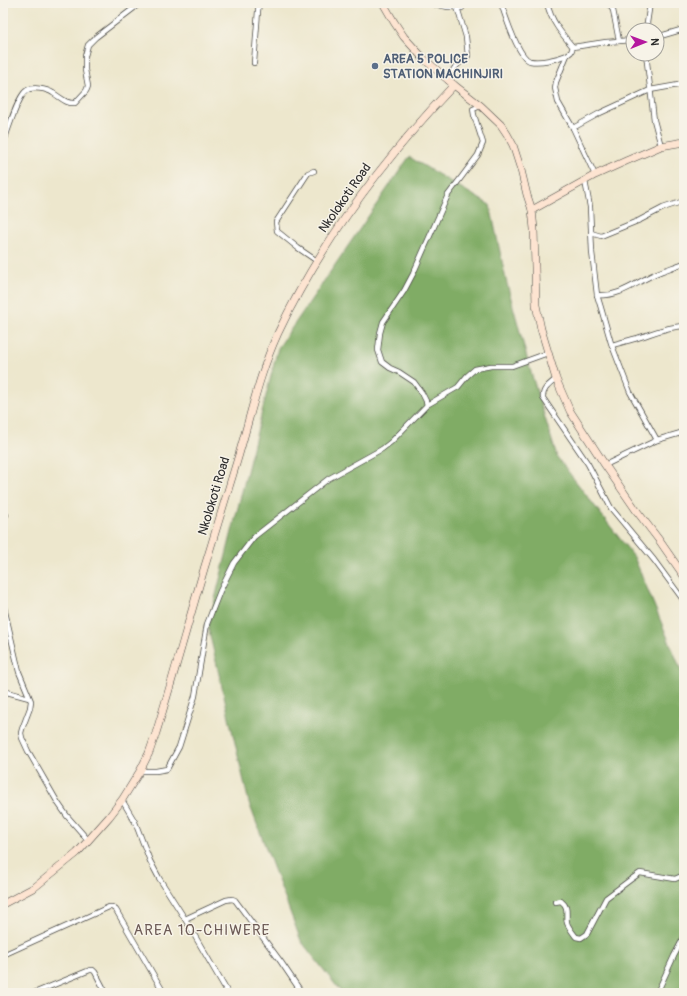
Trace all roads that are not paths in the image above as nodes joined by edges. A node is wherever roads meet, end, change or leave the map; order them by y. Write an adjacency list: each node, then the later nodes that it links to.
1 (140, 3): 25 (street)
2 (259, 3): 18 (street)
3 (430, 3): 9 (street)
4 (501, 3): 16 (street)
5 (547, 3): 15 (street)
6 (608, 3): 13 (street)
7 (650, 3): 10 (street)
8 (384, 4): 19 (main road)
9 (459, 6): 19 (street)
10 (647, 22)
11 (684, 29): 12 (street)
12 (665, 35)
13 (619, 41): 14 (street); 15 (street)
14 (625, 41)
15 (573, 47): 16 (street)
16 (567, 55): 23 (street)
17 (647, 62): 21 (street)
18 (254, 63)
19 (451, 83): 22 (main road); 33 (main road, Nkolokoti Road)
20 (684, 84): 21 (street)
21 (650, 90): 23 (street); 26 (street)
22 (481, 106): 31 (main road); 40 (street)
23 (572, 128): 28 (street)
24 (684, 142): 26 (main road)
25 (3, 145)
26 (661, 146): 28 (main road)
27 (314, 171): 33 (street)
28 (595, 175): 29 (main road)
29 (585, 181): 31 (main road); 32 (street)
30 (684, 201): 32 (street)
31 (532, 210): 38 (main road)
32 (591, 234): 35 (street)
33 (317, 261): 49 (main road, Nkolokoti Road)
34 (684, 262): 35 (street)
35 (597, 295): 37 (street)
36 (684, 326): 37 (street)
37 (612, 345): 42 (street)
38 (548, 353): 39 (main road); 40 (street)
39 (556, 379): 43 (main road); 45 (street)
40 (427, 405): 49 (street)
41 (684, 432): 42 (street)
42 (657, 440): 43 (street)
43 (606, 465): 44 (main road)
44 (684, 576)
45 (684, 601)
46 (3, 603): 48 (street)
47 (3, 692): 48 (street)
48 (29, 698): 51 (street)
49 (140, 771): 50 (main road, Nkolokoti Road)
50 (122, 800): 51 (main road, Nkolokoti Road); 55 (street)
51 (88, 840): 54 (main road, Nkolokoti Road)
52 (684, 875): 53 (street)
53 (555, 902)
54 (3, 904)
55 (185, 919): 61 (street); 62 (street)
56 (684, 938): 63 (street)
57 (3, 955): 60 (street)
58 (34, 993): 59 (street)
59 (106, 993)
60 (164, 993)
61 (228, 993)
62 (302, 993)
63 (657, 993)

